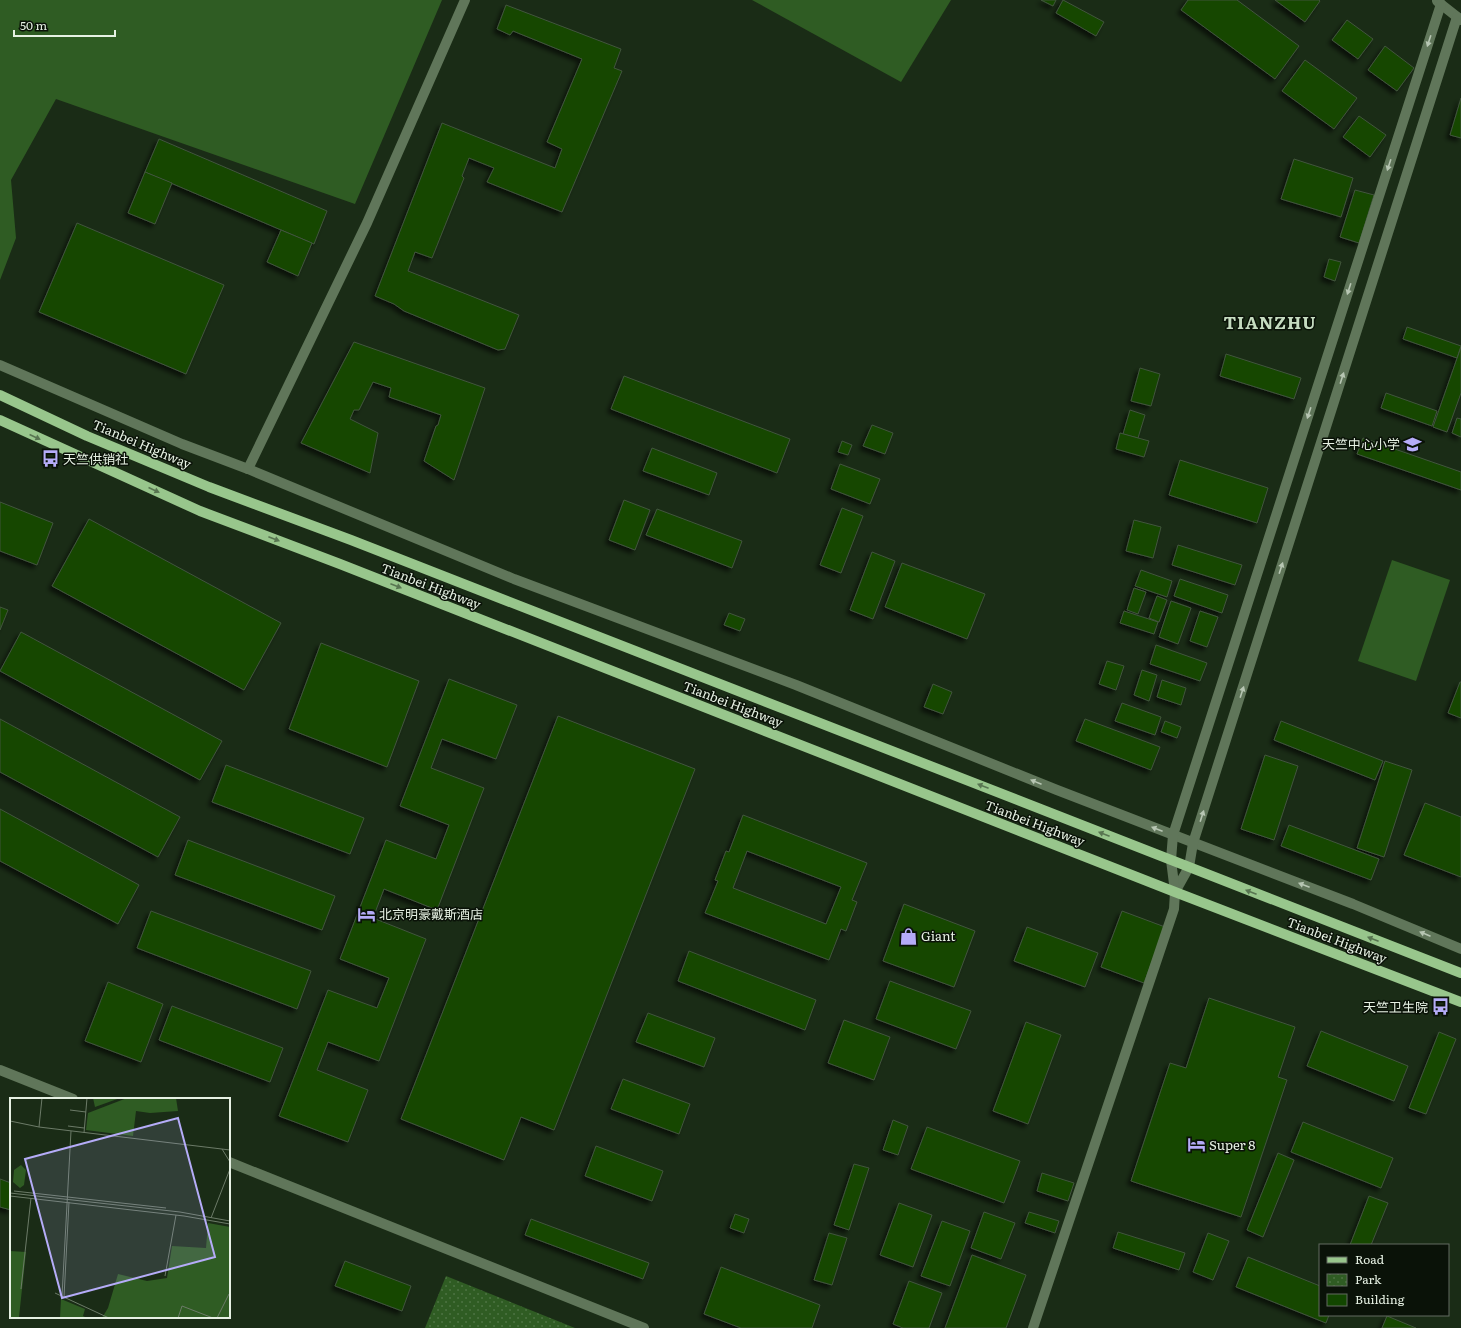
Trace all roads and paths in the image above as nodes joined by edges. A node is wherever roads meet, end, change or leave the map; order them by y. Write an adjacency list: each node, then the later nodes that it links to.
1 (465, 0): 7 (street)
2 (1438, 2): 3 (street); 8 (street, one-way to 8)
3 (1459, 19): 9 (street, one-way to 3)
4 (0, 365): 7 (street)
5 (0, 394): 10 (main road, Tianbei Highway, one-way to 5)
6 (0, 420): 12 (main road, Tianbei Highway, one-way to 12)
7 (248, 469): 8 (street, one-way to 7)
8 (1173, 835): 9 (street); 10 (street)
9 (1193, 843): 11 (street); 13 (street, one-way to 9)
10 (1171, 860): 11 (main road, Tianbei Highway); 12 (street)
11 (1189, 867): 12 (street); 14 (main road, Tianbei Highway, one-way to 11)
12 (1175, 892): 15 (main road, Tianbei Highway); 20 (street)
13 (1461, 949)
14 (1461, 973)
15 (1461, 1002)
16 (0, 1070): 17 (street)
17 (70, 1098)
18 (230, 1162): 19 (street)
19 (644, 1328)
20 (1033, 1328)

